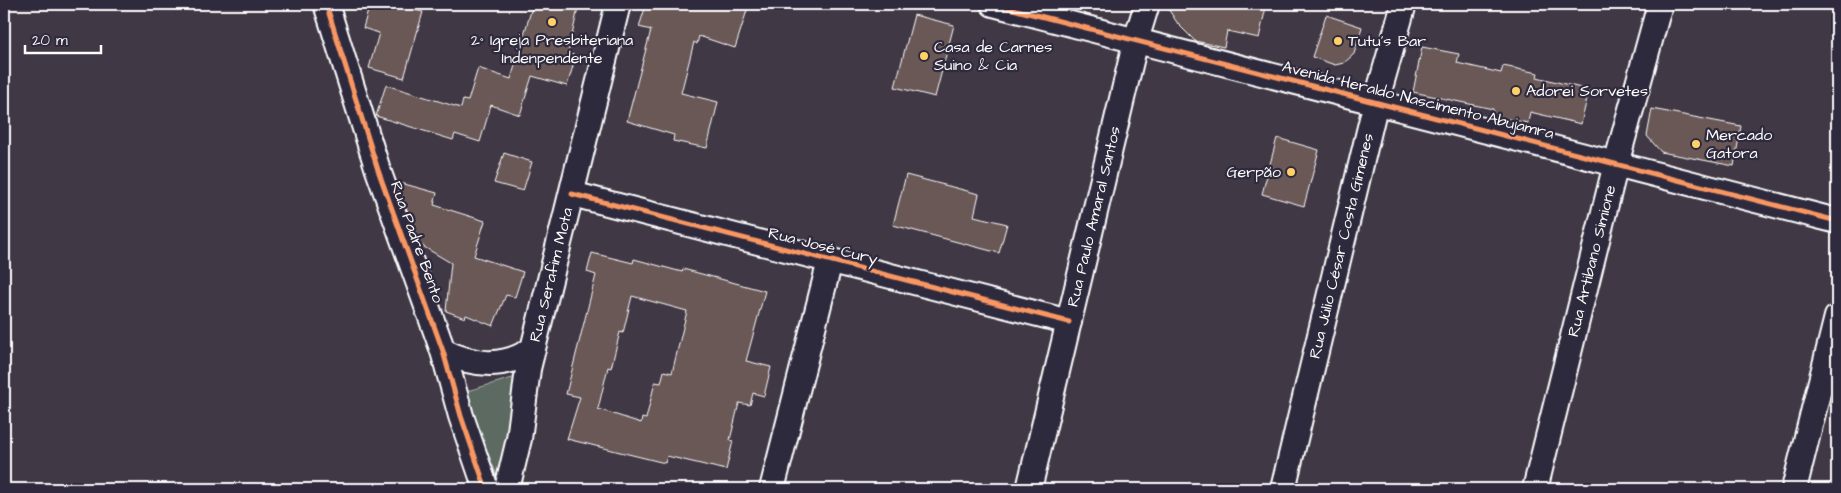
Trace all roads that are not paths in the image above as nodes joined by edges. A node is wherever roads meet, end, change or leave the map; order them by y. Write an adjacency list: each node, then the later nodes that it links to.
1 (326, 4): 16 (street, Rua Padre Bento)
2 (618, 4): 10 (street, Rua Serafim Mota)
3 (993, 4): 7 (street, Avenida Heraldo Nascimento Abujamra)
4 (1147, 4): 7 (street, Rua Paulo Amaral Santos)
5 (1404, 4): 8 (street, Rua Júlio César Costa Gimenes)
6 (1660, 4): 9 (street, Rua Artibano Simione)
7 (1136, 40): 8 (street, Avenida Heraldo Nascimento Abujamra); 14 (street, Rua Paulo Amaral Santos)
8 (1376, 102): 9 (street, Avenida Heraldo Nascimento Abujamra); 21 (street, Rua Júlio César Costa Gimenes)
9 (1616, 164): 11 (street, Avenida Heraldo Nascimento Abujamra); 22 (street, Rua Artibano Simione)
10 (572, 194): 12 (street, Rua José Cury); 15 (street, Rua Serafim Mota)
11 (1837, 221)
12 (830, 260): 14 (street, Rua José Cury); 19 (street)
13 (1837, 317): 23 (street)
14 (1069, 322): 20 (street, Rua Paulo Amaral Santos)
15 (533, 349): 16 (street); 18 (street, Rua Serafim Mota)
16 (443, 351): 17 (street, Rua Padre Bento)
17 (486, 489)
18 (507, 489)
19 (772, 489)
20 (1028, 489)
21 (1283, 489)
22 (1535, 489)
23 (1794, 489)

